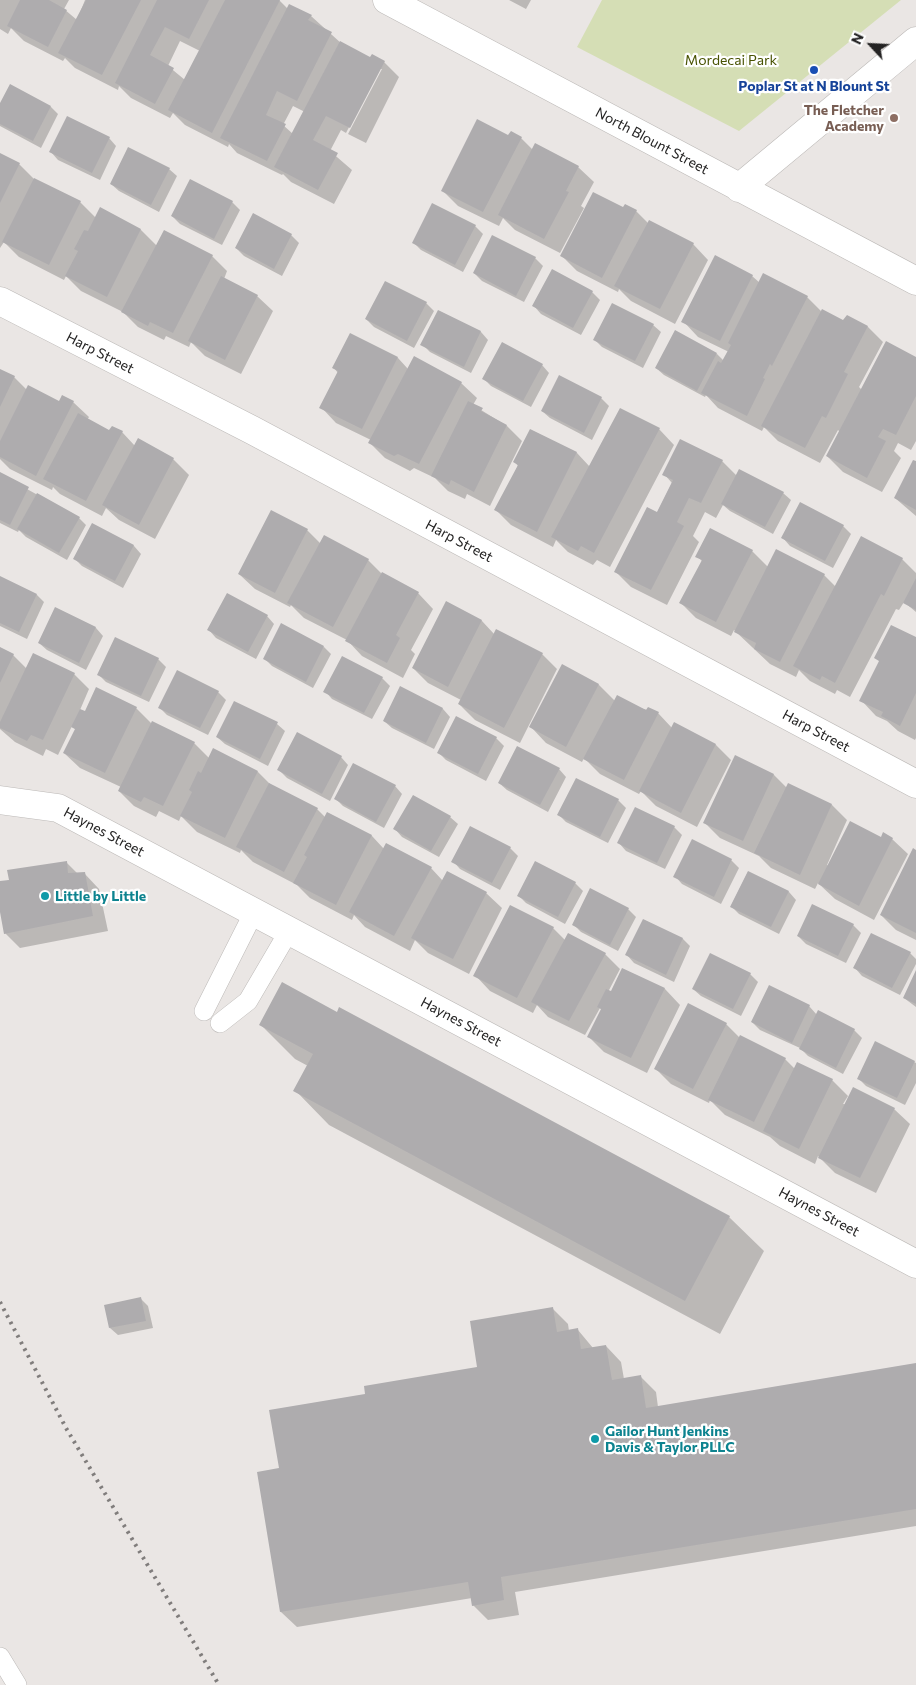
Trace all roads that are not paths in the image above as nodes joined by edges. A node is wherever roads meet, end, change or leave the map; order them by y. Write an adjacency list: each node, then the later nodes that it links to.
1 (388, 0): 3 (street, North Blount Street)
2 (916, 41): 3 (street)
3 (740, 188): 4 (street, North Blount Street)
4 (916, 281)
5 (0, 301): 6 (street, Harp Street)
6 (916, 784)
7 (0, 800): 8 (street, Haynes Street)
8 (254, 912): 9 (street, Haynes Street); 10 (lane)
9 (289, 931): 11 (lane); 12 (street, Haynes Street)
10 (204, 1011)
11 (220, 1023)
12 (916, 1264)
13 (0, 1657): 14 (lane)
14 (17, 1685)

